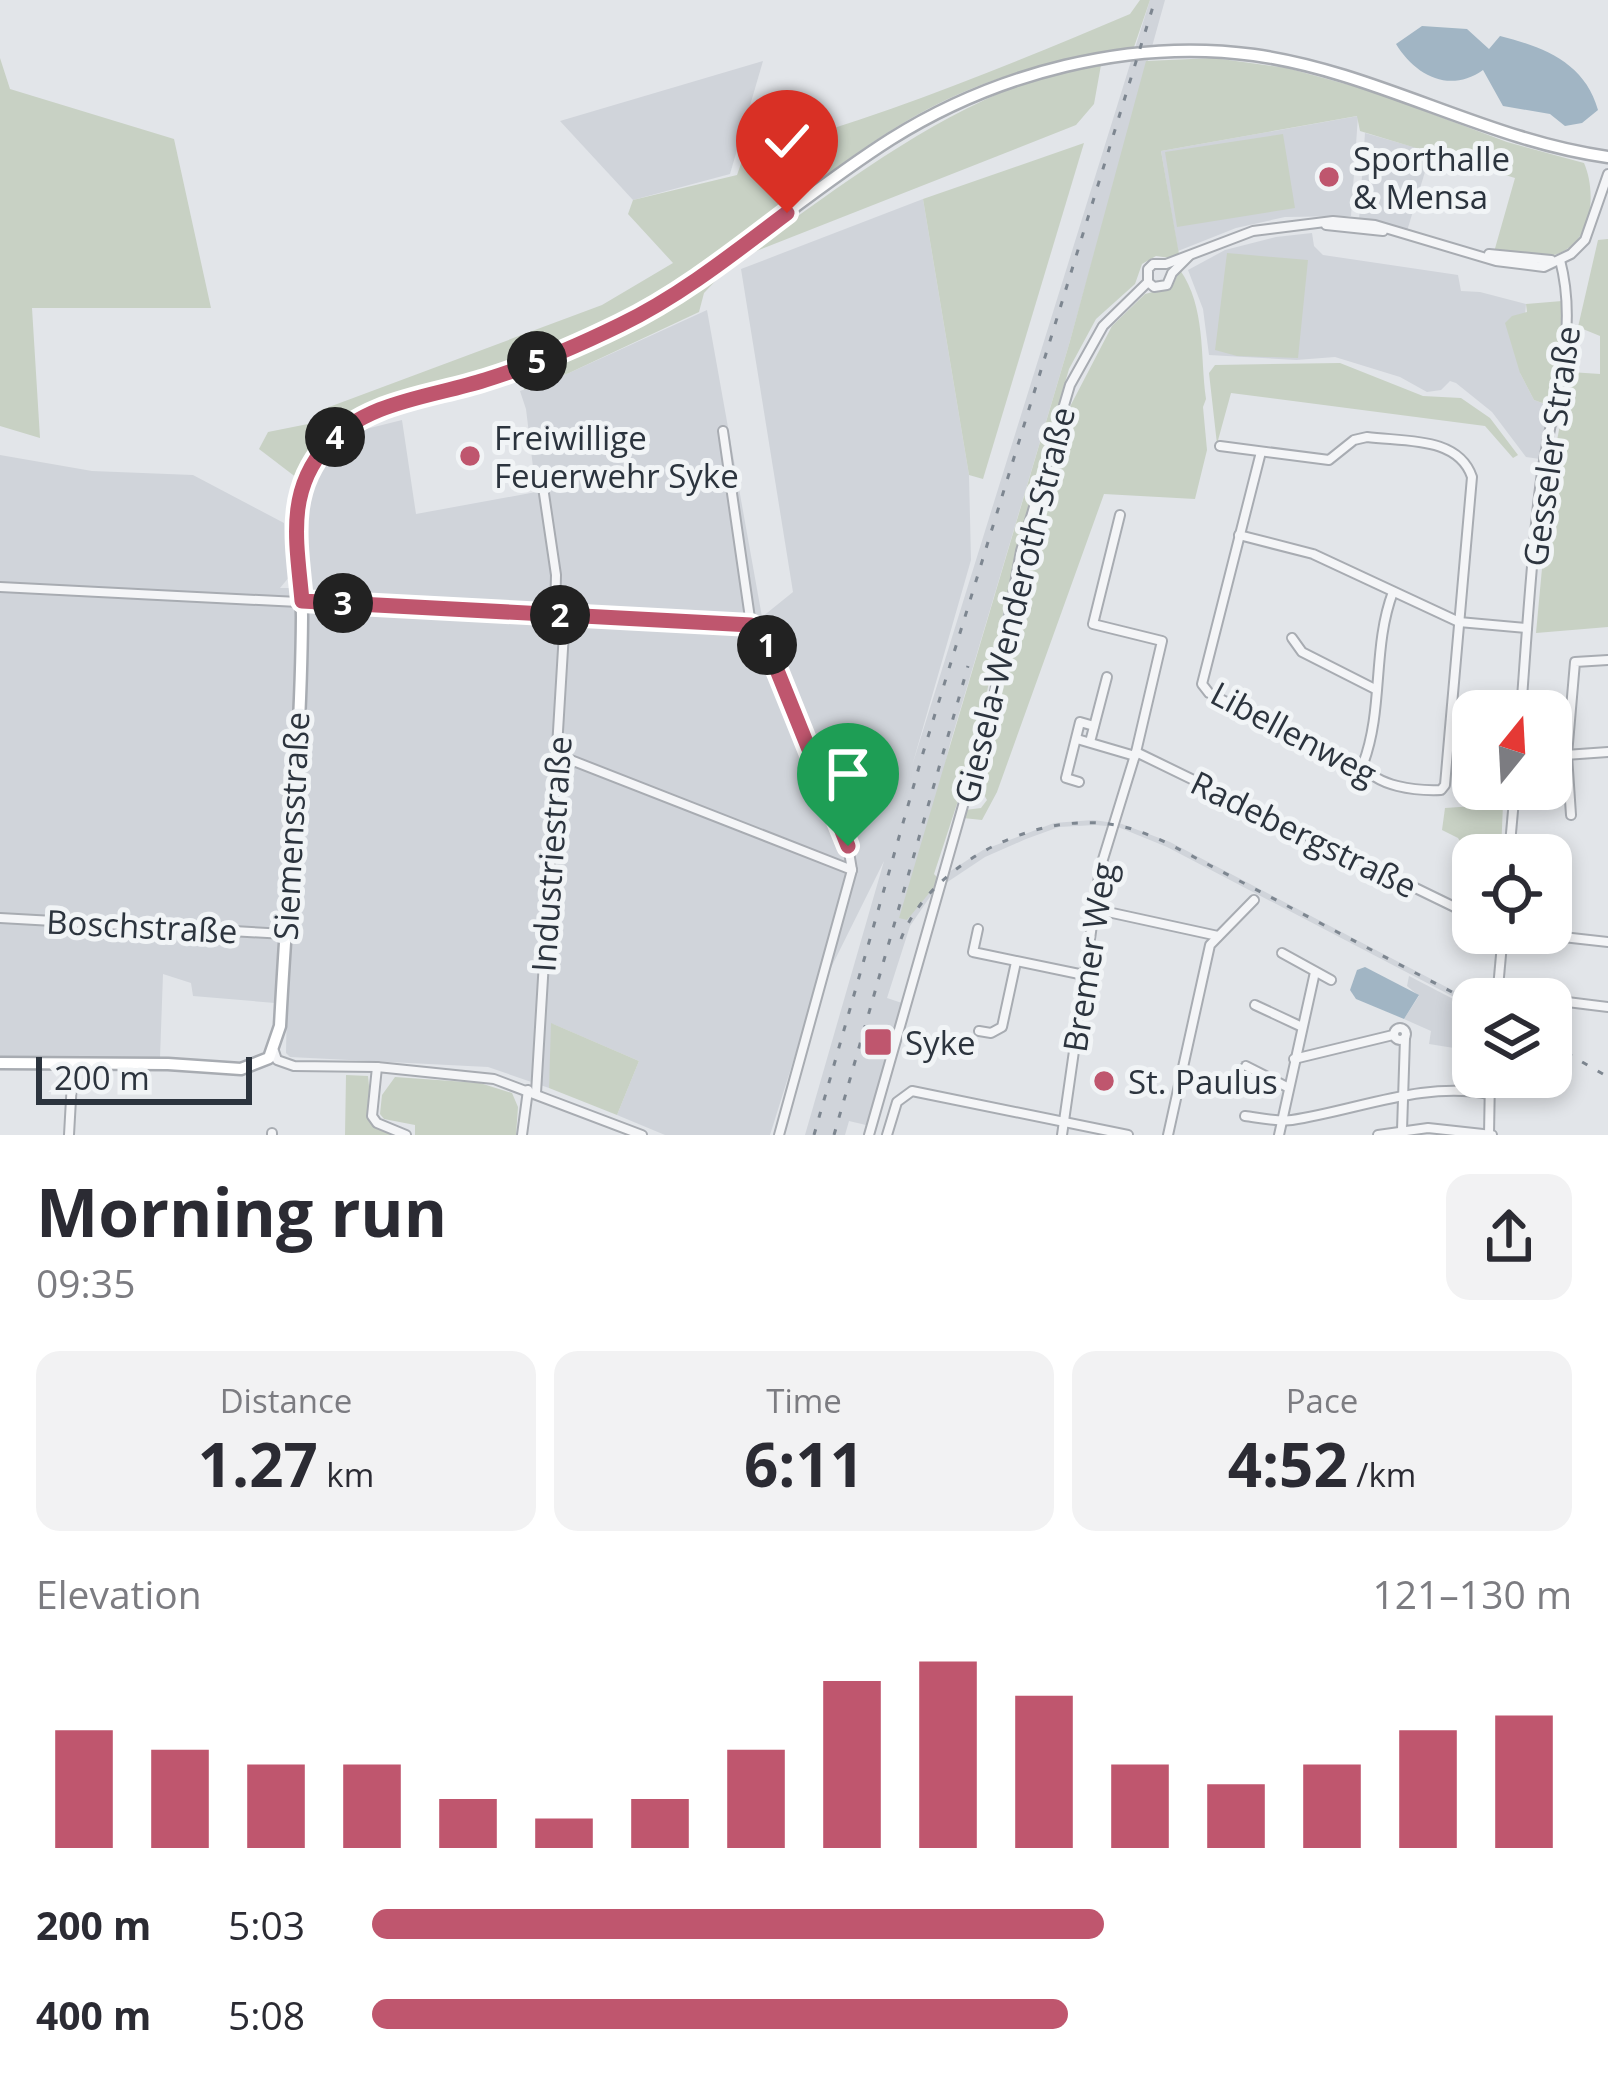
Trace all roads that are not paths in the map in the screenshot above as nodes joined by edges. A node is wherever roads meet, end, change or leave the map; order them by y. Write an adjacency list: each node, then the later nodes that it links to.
1 (1608, 157): 16 (main road, Siemensstraße)
2 (1608, 174): 4 (street)
3 (1608, 188): 4 (street)
4 (1602, 198): 5 (street)
5 (1560, 260): 6 (street); 20 (street, Gesseler Straße)
6 (1169, 268): 7 (street); 7 (street)
7 (1148, 282): 79 (street, Giesela-Wenderoth-Straße)
8 (723, 431): 19 (street)
9 (1220, 446): 10 (street)
10 (1261, 452): 13 (street); 18 (street)
11 (549, 479): 17 (street, Industriestraße)
12 (1120, 515): 31 (street, Bremer Weg)
13 (1239, 535): 15 (street); 34 (street, Libellenweg)
14 (0, 587): 16 (street)
15 (1393, 592): 18 (street); 24 (street)
16 (302, 601): 17 (street); 44 (main road, Siemensstraße)
17 (560, 615): 19 (street); 32 (street, Industriestraße)
18 (1459, 622): 20 (street); 34 (street, Libellenweg)
19 (751, 625): 38 (street)
20 (1527, 628): 25 (street, Gesseler Straße)
21 (1292, 638): 24 (street)
22 (1608, 660): 26 (street)
23 (1107, 677): 27 (street)
24 (1375, 688): 34 (street)
25 (1523, 690)
26 (1572, 702)
27 (1094, 726): 28 (street); 29 (street)
28 (1077, 739): 29 (street, Radebergstraße); 35 (street)
29 (1090, 742): 31 (street, Radebergstraße)
30 (1608, 752): 33 (street)
31 (1136, 754): 40 (street, Radebergstraße); 41 (street, Bremer Weg)
32 (558, 755): 38 (street); 66 (street, Industriestraße)
33 (1572, 755)
34 (1363, 764)
35 (1079, 782)
36 (1570, 810): 37 (street)
37 (1570, 815)
38 (852, 870): 78 (street)
39 (1254, 900): 45 (street)
40 (1452, 906)
41 (1094, 909): 45 (street); 51 (street, Bremer Weg)
42 (0, 918): 44 (street, Boschstraße)
43 (978, 929): 49 (street)
44 (285, 934): 58 (main road, Siemensstraße)
45 (1218, 936): 83 (street)
46 (1572, 938): 47 (street)
47 (1608, 942)
48 (1282, 953): 50 (street)
49 (1016, 962): 51 (street); 57 (street)
50 (1315, 973): 52 (street); 56 (street)
51 (1084, 975): 71 (street, Bremer Weg)
52 (1331, 980)
53 (1572, 1002): 55 (street)
54 (1255, 1005): 56 (street)
55 (1608, 1007)
56 (1300, 1026): 59 (street)
57 (979, 1030)
58 (274, 1051): 61 (main road); 63 (street)
59 (1294, 1059): 64 (street); 67 (street)
60 (0, 1064): 61 (main road)
61 (73, 1064): 74 (street)
62 (1246, 1066): 64 (street)
63 (377, 1067): 66 (street); 75 (street)
64 (1287, 1087): 70 (street)
65 (1452, 1089): 67 (street)
66 (532, 1092): 73 (street); 76 (street, Industriestraße)
67 (1401, 1096): 70 (street); 72 (street)
68 (1489, 1098): 86 (street)
69 (1245, 1116): 70 (street)
70 (1281, 1120): 84 (street)
71 (1064, 1122): 80 (street); 81 (street, Bremer Weg); 82 (street)
72 (1402, 1130): 85 (street); 86 (street)
73 (621, 1131): 77 (street)
74 (69, 1135)
75 (406, 1135)
76 (523, 1135)
77 (642, 1135)
78 (778, 1135)
79 (869, 1135)
80 (886, 1135)
81 (1062, 1135)
82 (1128, 1135)
83 (1168, 1135)
84 (1279, 1135)
85 (1378, 1135)
86 (1490, 1135)

